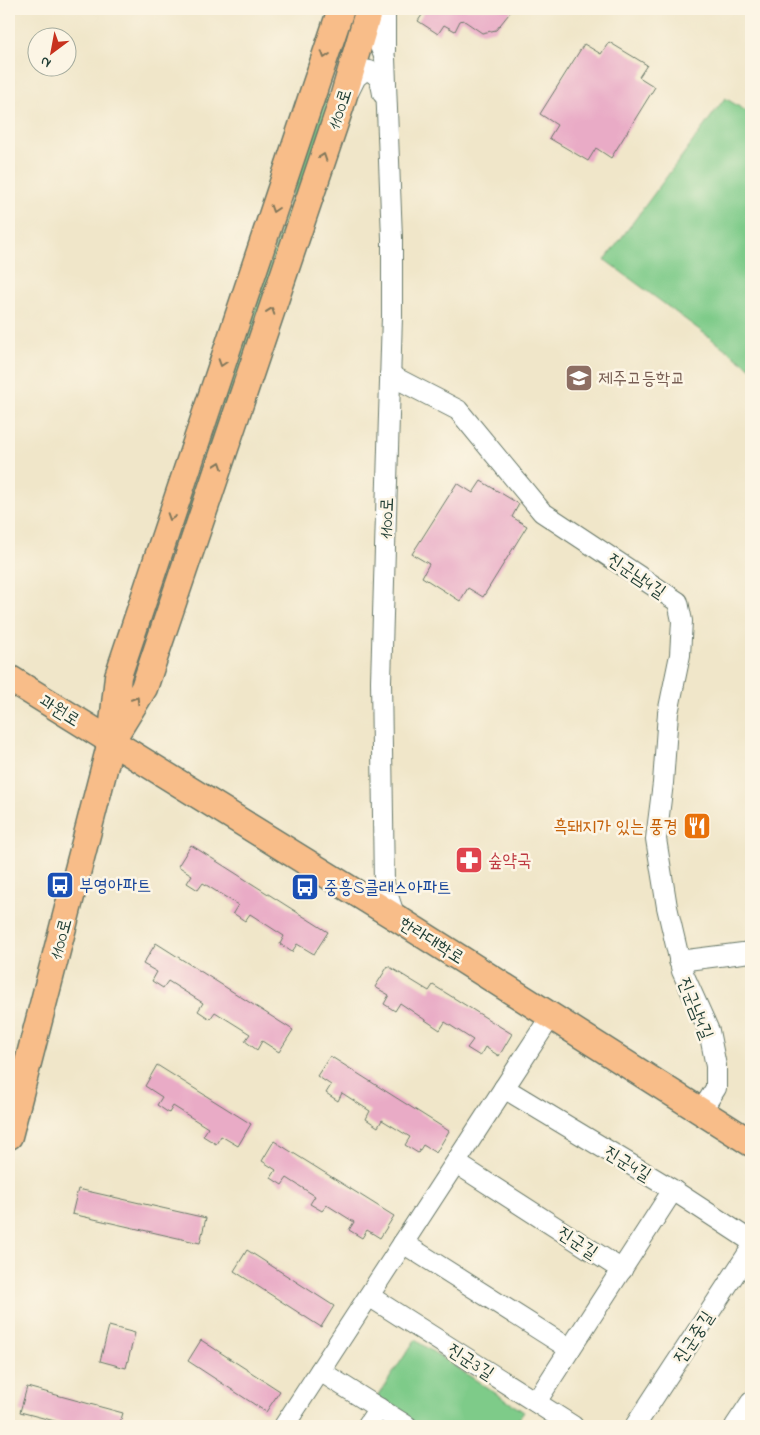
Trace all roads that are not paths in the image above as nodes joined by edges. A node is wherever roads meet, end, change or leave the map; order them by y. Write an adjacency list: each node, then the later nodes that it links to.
1 (340, 12): 2 (main road); 7 (main road, 1100로, one-way to 7)
2 (373, 13): 3 (main road, 1100로); 4 (street)
3 (341, 105): 4 (street); 7 (main road, 1100로, one-way to 3)
4 (388, 118): 5 (street, 1100로)
5 (390, 375): 8 (street, 1100로); 10 (street, 진군남4길)
6 (9, 678): 7 (main road, 과원로)
7 (111, 742): 8 (main road, 한라대학로); 14 (main road, 1100로)
8 (395, 917): 11 (main road, 한라대학로)
9 (751, 952): 10 (street, 진군남4길)
10 (680, 961): 13 (street, 진군남4길)
11 (552, 1016): 12 (street); 13 (main road, 한라대학로)
12 (504, 1088): 16 (street); 17 (street, 진군4길)
13 (702, 1110): 15 (main road, 한라대학로)
14 (9, 1136)
15 (751, 1142)
16 (456, 1163): 19 (street); 21 (street, 진군길)
17 (673, 1190): 18 (street, 진군4길); 21 (street)
18 (751, 1241)
19 (403, 1243): 22 (street); 23 (street)
20 (751, 1249): 32 (street, 진군중길)
21 (622, 1270): 23 (street)
22 (369, 1296): 24 (street); 25 (street, 진군3길)
23 (570, 1349): 25 (street)
24 (320, 1371): 27 (street); 28 (street)
25 (536, 1402): 31 (street, 진군3길)
26 (751, 1402): 33 (street)
27 (379, 1408): 29 (street); 30 (street)
28 (284, 1426)
29 (367, 1426)
30 (407, 1426)
31 (572, 1426)
32 (635, 1426)
33 (735, 1426)

